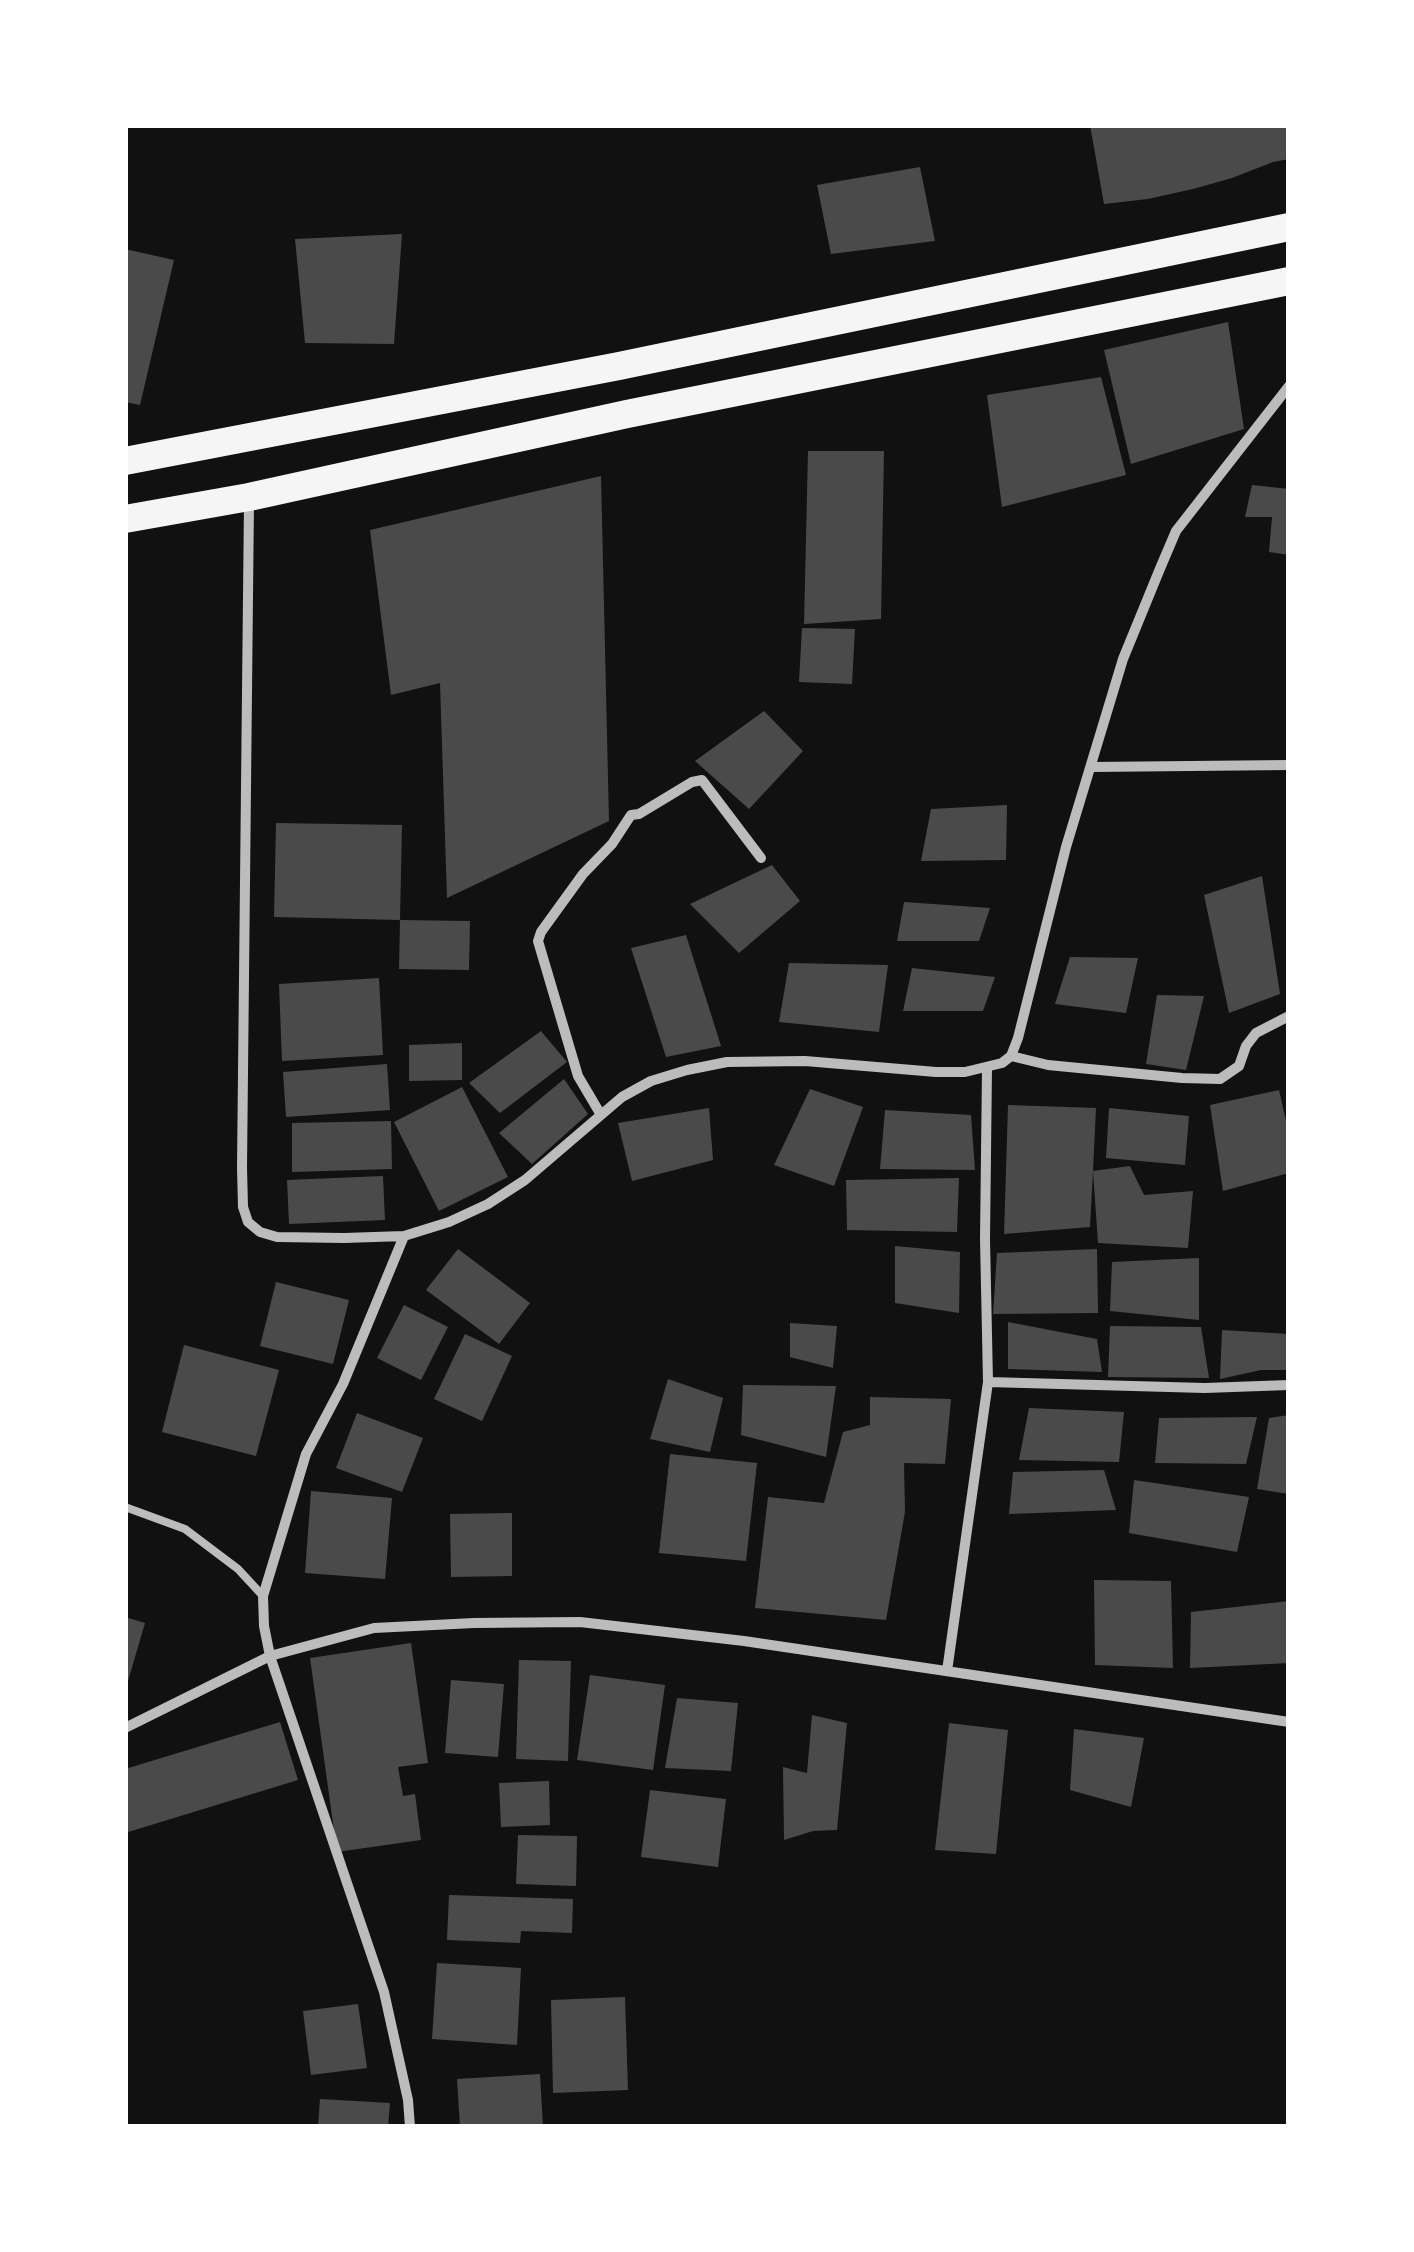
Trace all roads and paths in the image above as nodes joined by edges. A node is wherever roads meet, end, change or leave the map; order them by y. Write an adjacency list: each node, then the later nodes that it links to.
1 (1289, 227): 3 (highway)
2 (1289, 281): 5 (highway)
3 (619, 366): 5 (highway); 6 (highway)
4 (1289, 386): 10 (street)
5 (627, 414): 7 (highway)
6 (125, 461)
7 (250, 497): 8 (highway); 16 (street)
8 (125, 519)
9 (1289, 765): 10 (street)
10 (1092, 766): 13 (street)
11 (761, 858): 15 (street)
12 (1289, 1016): 13 (street)
13 (1011, 1056): 14 (street)
14 (987, 1068): 15 (street); 17 (street)
15 (601, 1115): 16 (street)
16 (404, 1236): 20 (street)
17 (988, 1382): 18 (street); 22 (street)
18 (1289, 1385)
19 (125, 1507): 20 (lane)
20 (263, 1596): 21 (street)
21 (270, 1656): 22 (street); 24 (street); 25 (street)
22 (947, 1671): 23 (street)
23 (1289, 1722)
24 (125, 1728)
25 (410, 2127)

